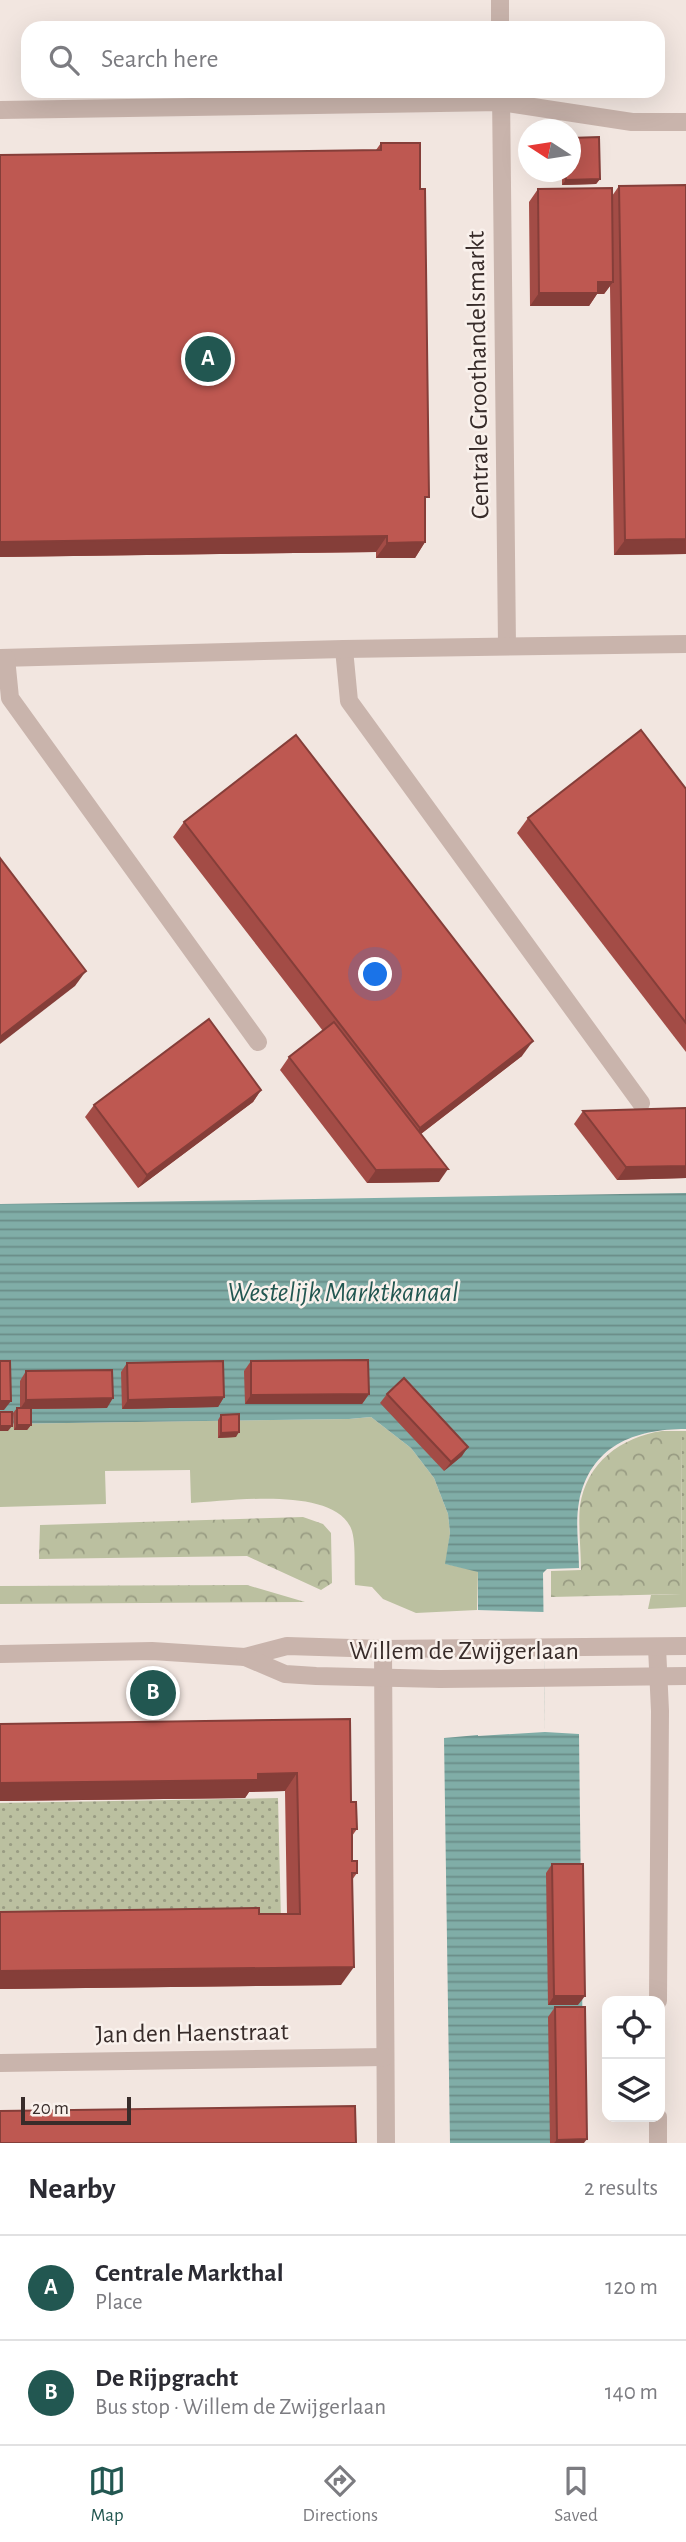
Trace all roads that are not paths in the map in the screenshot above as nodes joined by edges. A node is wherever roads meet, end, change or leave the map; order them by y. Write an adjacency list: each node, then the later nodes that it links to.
1 (500, 0): 2 (street)
2 (500, 21)
3 (462, 98): 6 (street)
4 (501, 98): 9 (street, Centrale Groothandelsmarkt)
5 (506, 98): 7 (street)
6 (0, 110)
7 (686, 122)
8 (686, 644): 9 (street)
9 (507, 646): 10 (street)
10 (344, 649): 11 (street); 13 (street)
11 (3, 658): 12 (street)
12 (258, 1042)
13 (641, 1102)
14 (686, 1646): 15 (street, Willem de Zwijgerlaan)
15 (657, 1647): 16 (street, Willem de Zwijgerlaan); 20 (street)
16 (383, 1649): 18 (street, Willem de Zwijgerlaan); 21 (street)
17 (0, 1654): 18 (street, Willem de Zwijgerlaan)
18 (245, 1657): 21 (street, Willem de Zwijgerlaan)
19 (686, 1675): 20 (street, Willem de Zwijgerlaan)
20 (659, 1676): 21 (street, Willem de Zwijgerlaan); 22 (street)
21 (383, 1678): 23 (street)
22 (658, 1996)
23 (385, 2057): 24 (street, Jan den Haenstraat); 26 (street)
24 (0, 2063)
25 (658, 2122): 27 (street)
26 (386, 2143)
27 (658, 2143)

